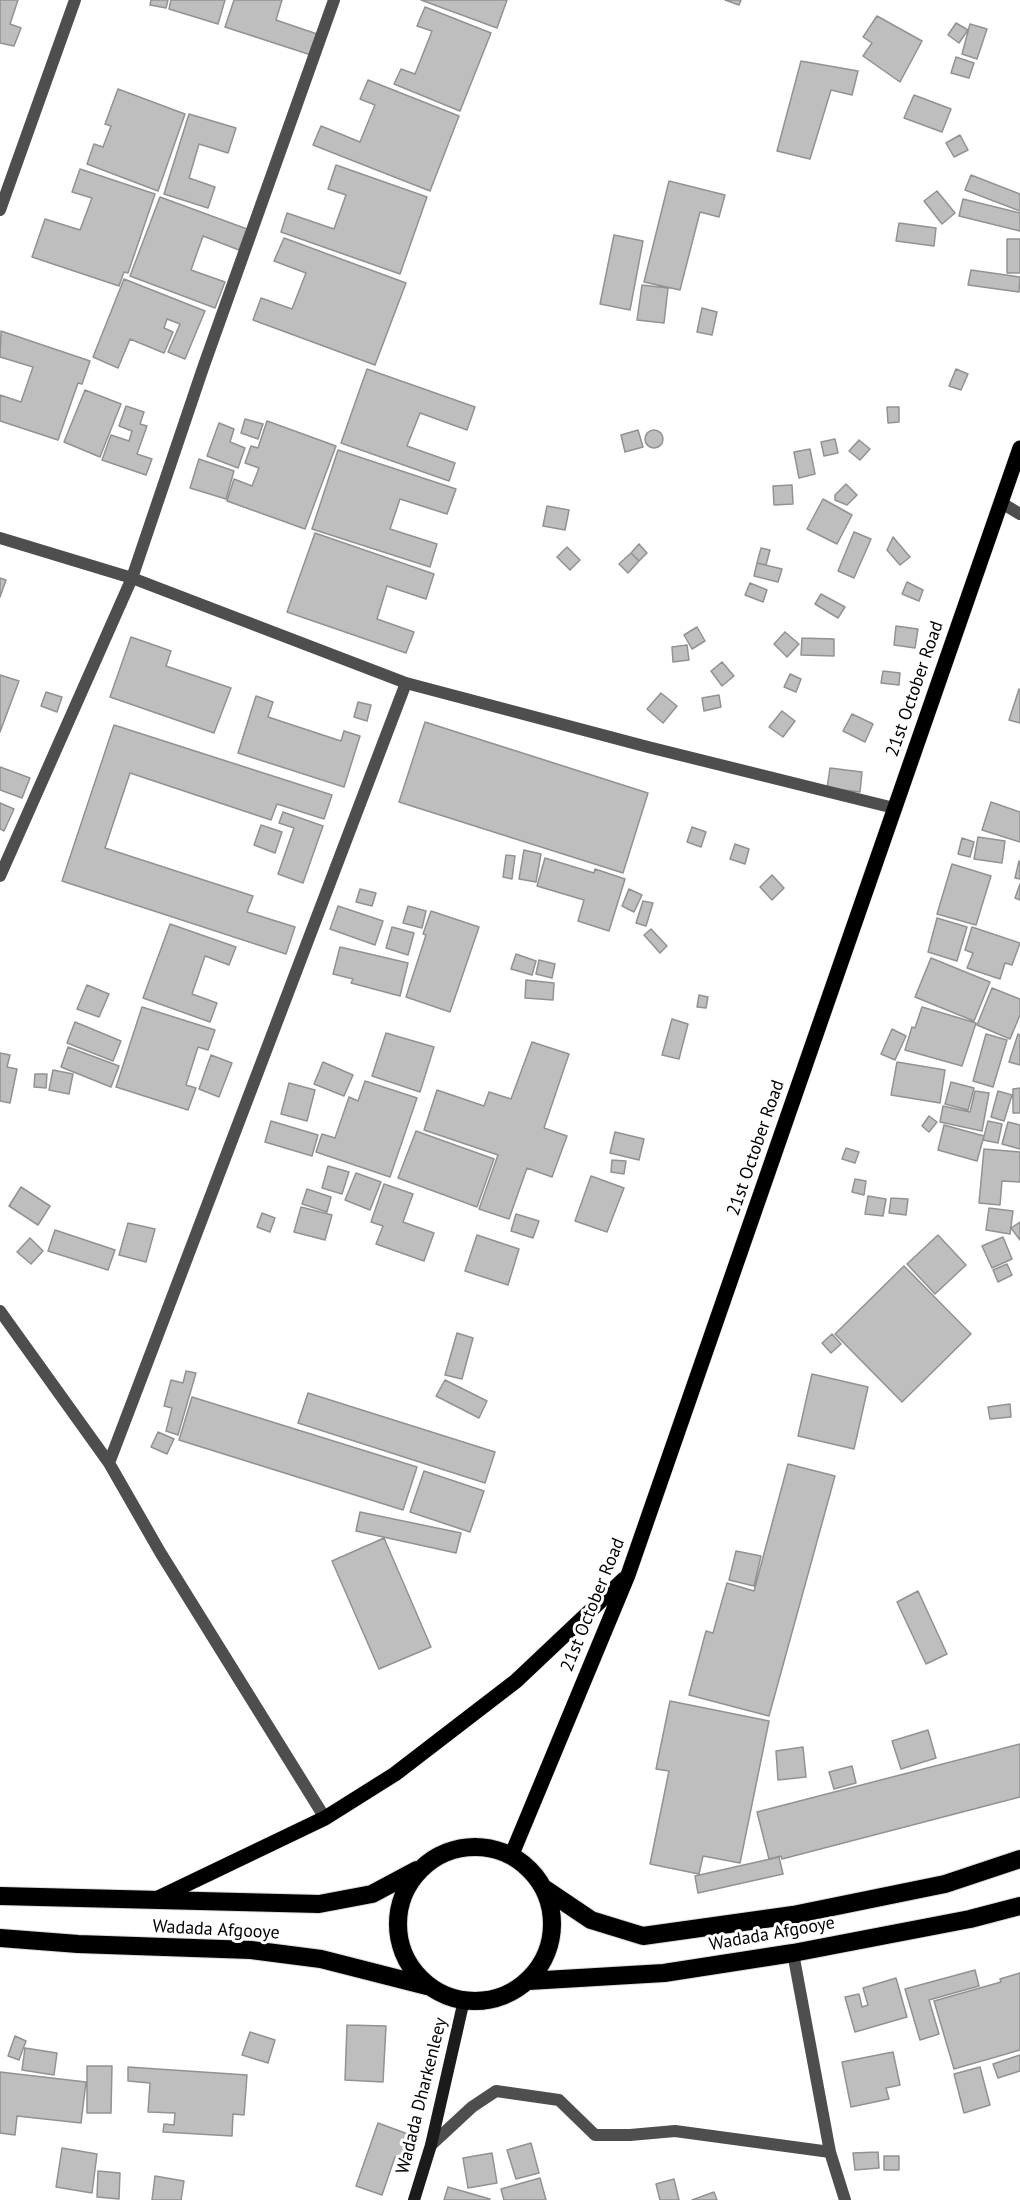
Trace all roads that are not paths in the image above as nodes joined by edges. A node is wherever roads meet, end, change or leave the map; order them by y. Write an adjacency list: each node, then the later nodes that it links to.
1 (75, 0): 3 (street)
2 (334, 0): 8 (street)
3 (0, 210)
4 (1020, 448): 5 (main road, 21st October Road)
5 (1000, 502): 6 (street); 10 (main road, 21st October Road)
6 (1020, 514)
7 (0, 538): 8 (street)
8 (132, 578): 9 (street); 11 (street)
9 (406, 683): 10 (street); 13 (street)
10 (894, 808): 14 (main road, 21st October Road)
11 (0, 876)
12 (0, 1311): 13 (street)
13 (109, 1463): 15 (street)
14 (628, 1575): 15 (main road); 16 (main road, 21st October Road)
15 (325, 1818): 21 (main road)
16 (512, 1854): 18 (highway); 19 (highway)
17 (1020, 1860): 19 (highway, Wadada Afgooye)
18 (421, 1868): 21 (highway, Wadada Afgooye); 26 (highway)
19 (545, 1889): 25 (highway)
20 (0, 1896): 21 (highway, Wadada Afgooye)
21 (152, 1901)
22 (1020, 1906): 24 (highway, Wadada Afgooye)
23 (0, 1938): 26 (highway, Wadada Afgooye)
24 (793, 1953): 25 (highway, Wadada Afgooye); 29 (street)
25 (528, 1981): 27 (highway)
26 (427, 1986): 27 (highway)
27 (464, 2000): 28 (main road, Wadada Dharkenleey)
28 (431, 2145): 29 (street); 30 (main road, Wadada Dharkenleey)
29 (830, 2152): 31 (street)
30 (414, 2200)
31 (845, 2200)

